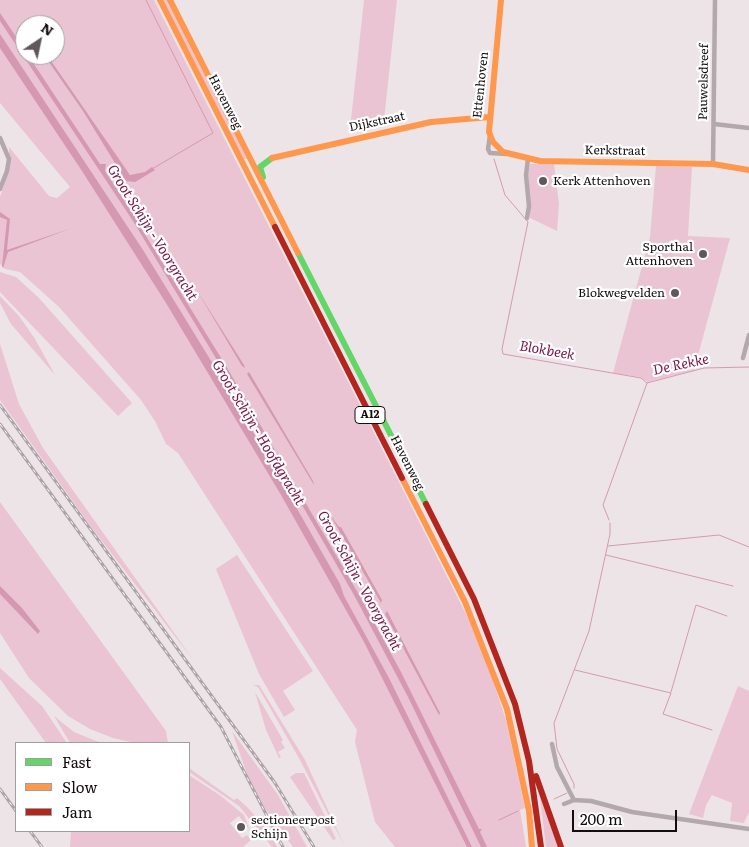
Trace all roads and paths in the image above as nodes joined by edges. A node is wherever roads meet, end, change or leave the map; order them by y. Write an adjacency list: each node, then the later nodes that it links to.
1 (160, 0): 26 (main road, Havenweg / A12)
2 (170, 0): 5 (main road, Havenweg / A12)
3 (501, 0): 6 (main road, Ettenhoven)
4 (715, 0): 7 (street, Pauwelsdreef)
5 (215, 87): 11 (main road); 17 (main road, Havenweg / A12)
6 (489, 117): 9 (main road, Ettenhoven); 11 (main road, Dijkstraat)
7 (714, 124): 8 (street); 13 (street, Pauwelsdreef)
8 (749, 128)
9 (490, 135): 12 (main road, Kerkstraat)
10 (0, 138): 15 (street)
11 (272, 158): 17 (main road)
12 (528, 159): 13 (main road, Kerkstraat); 16 (street)
13 (713, 164): 14 (main road, Kerkstraat)
14 (749, 170)
15 (0, 189)
16 (527, 218)
17 (302, 261): 21 (main road, Havenweg / A12)
18 (749, 335): 19 (street)
19 (748, 342): 20 (street)
20 (743, 358)
21 (515, 704): 27 (main road, Havenweg / A12); 28 (main road)
22 (552, 744): 23 (street)
23 (574, 800): 24 (street); 25 (street)
24 (564, 804)
25 (749, 829)
26 (532, 847)
27 (541, 847)
28 (561, 847)

